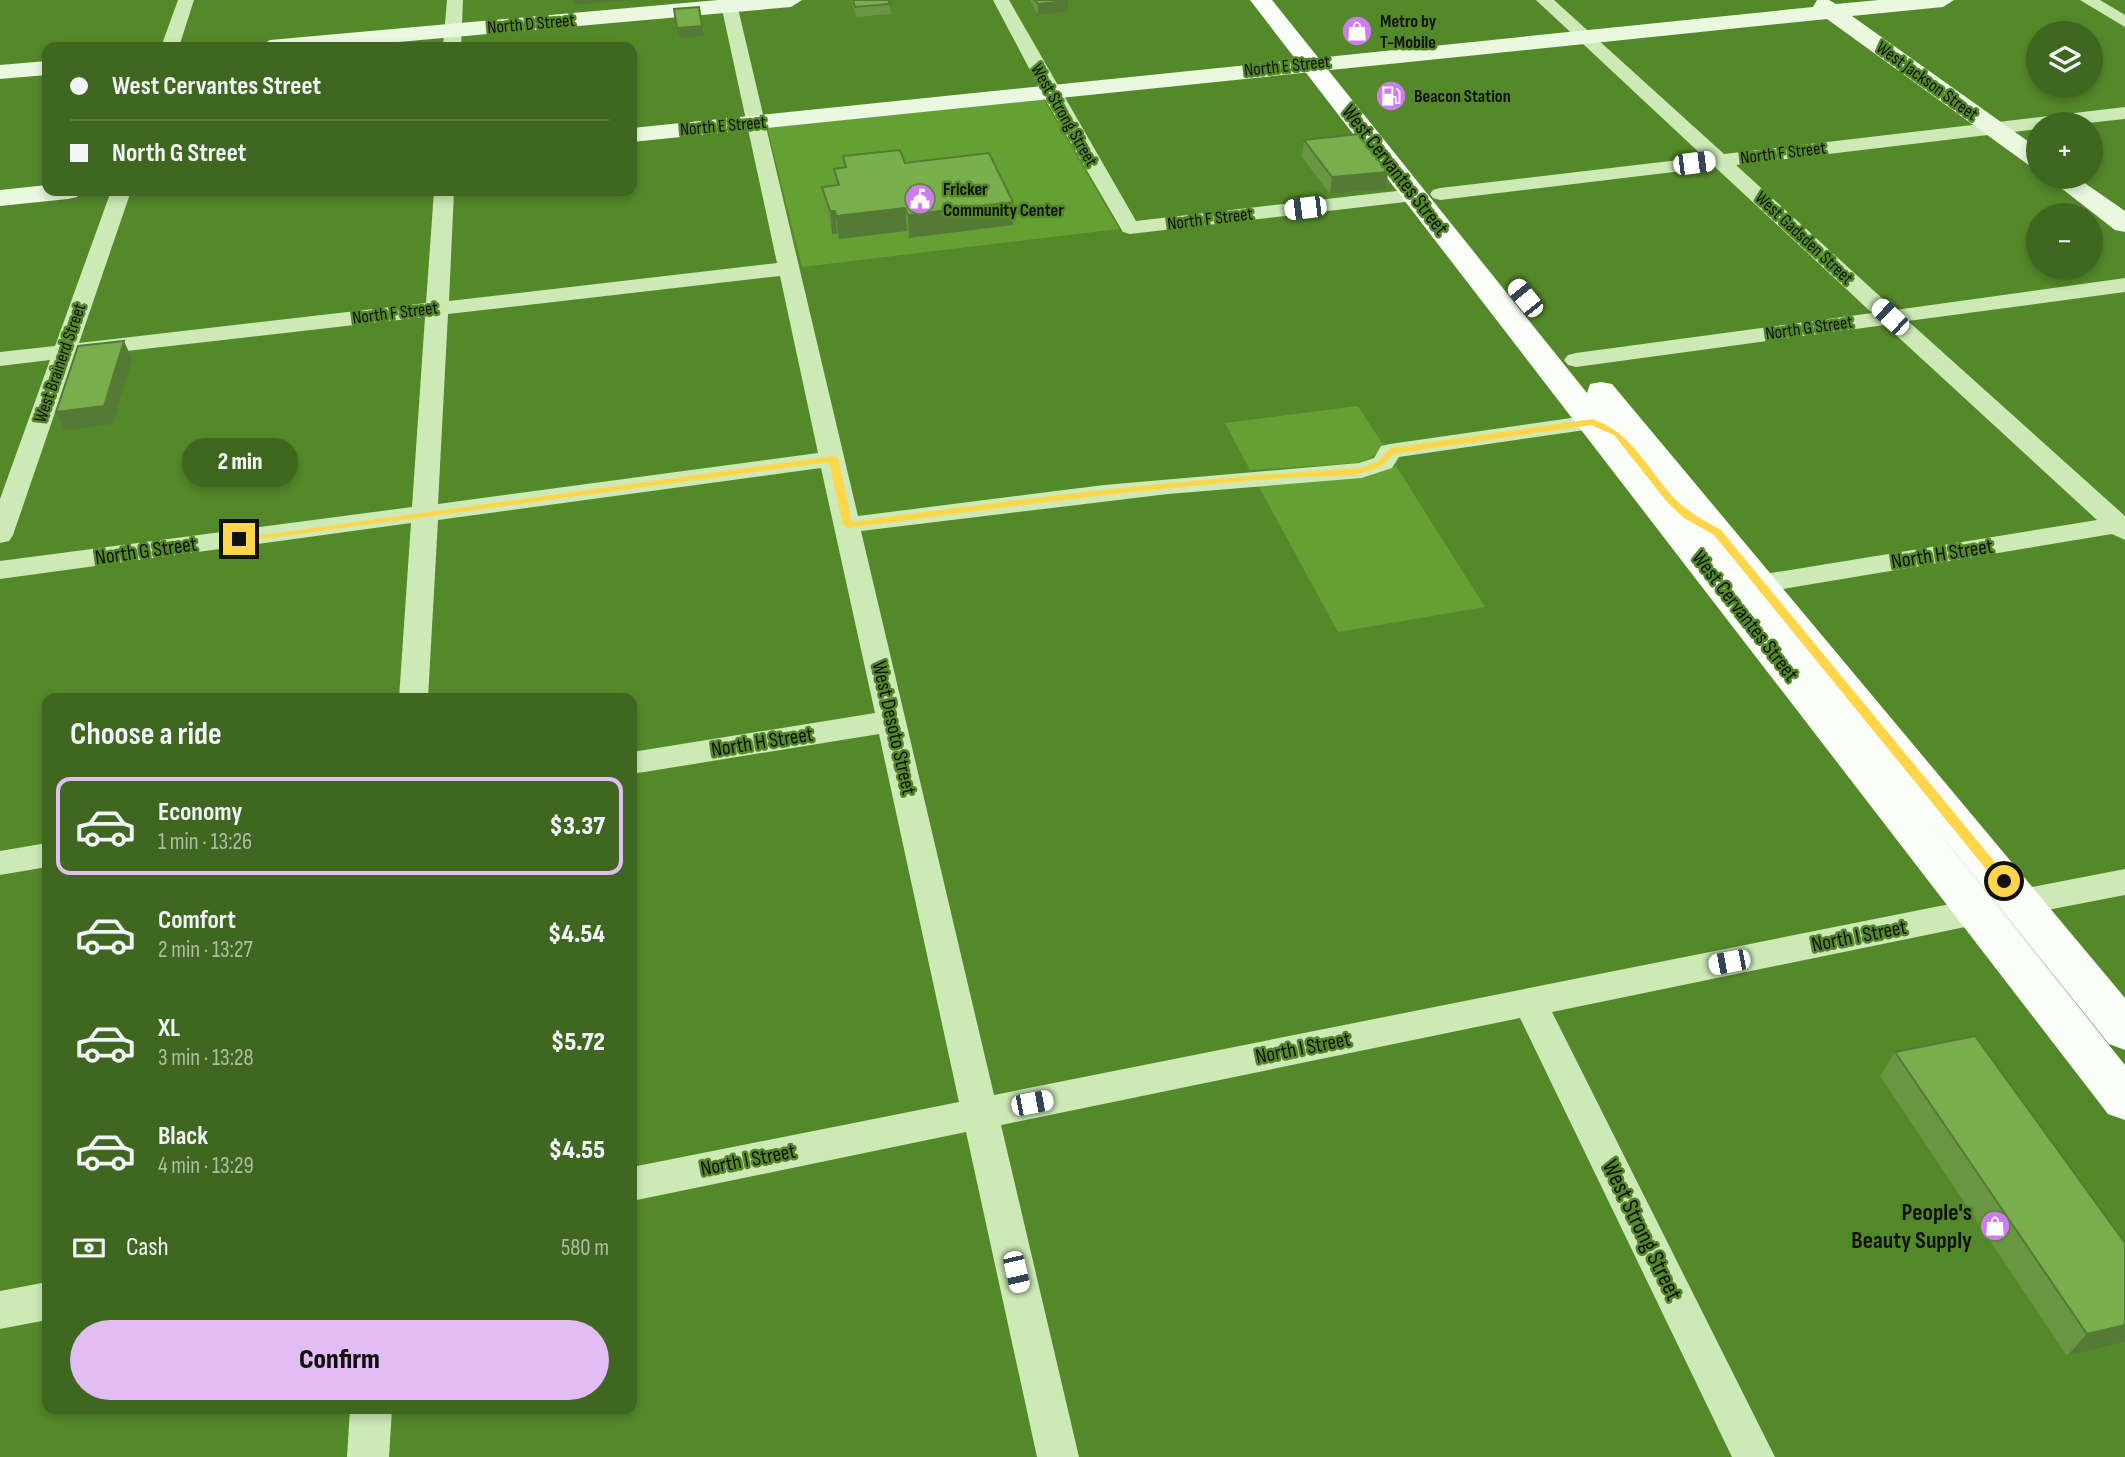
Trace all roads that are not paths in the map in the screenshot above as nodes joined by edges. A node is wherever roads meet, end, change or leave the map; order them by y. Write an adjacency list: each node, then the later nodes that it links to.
1 (186, 0): 15 (street)
2 (455, 0): 14 (street)
3 (791, 0): 10 (street, North D Street)
4 (1001, 0): 20 (street, West Strong Street)
5 (1261, 0): 17 (main road, West Cervantes Street)
6 (1282, 0): 17 (main road, West Cervantes Street)
7 (1544, 0): 13 (street, West Gadsden Street)
8 (1943, 0): 11 (street, North E Street)
9 (2088, 0): 12 (street)
10 (729, 3): 14 (street, North D Street); 22 (street, West Desoto Street)
11 (1824, 6): 13 (street, North E Street); 23 (street, West Jackson Street)
12 (2125, 22)
13 (1584, 37): 17 (street, North E Street); 26 (street, West Gadsden Street)
14 (453, 39): 16 (street, North D Street)
15 (172, 42)
16 (384, 42)
17 (1321, 62): 20 (street, North E Street); 29 (main road, West Cervantes Street)
18 (42, 68): 19 (street)
19 (0, 72)
20 (1051, 94): 22 (street, North E Street); 34 (street, West Strong Street)
21 (2125, 113): 23 (street, North F Street)
22 (755, 123): 24 (street, North E Street); 35 (street, West Desoto Street)
23 (1993, 128): 25 (street, West Jackson Street); 26 (street, North F Street)
24 (637, 135)
25 (2026, 152)
26 (1719, 160): 29 (street, North F Street); 39 (street, West Gadsden Street)
27 (2077, 189): 33 (street)
28 (42, 194): 32 (street)
29 (1427, 194): 34 (street, North F Street); 36 (main road, West Cervantes Street); 42 (main road, West Cervantes Street)
30 (119, 196): 40 (street, West Brainerd Street)
31 (444, 196): 38 (street)
32 (0, 198)
33 (2125, 224)
34 (1130, 228)
35 (790, 268): 38 (street, North F Street); 44 (street, West Desoto Street)
36 (1475, 273): 42 (main road); 43 (main road, West Cervantes Street)
37 (2125, 285): 39 (street, North G Street)
38 (437, 308): 40 (street, North F Street); 45 (street)
39 (1890, 317): 42 (street, North G Street); 47 (street, West Gadsden Street)
40 (64, 351): 41 (street, North F Street); 49 (street, West Brainerd Street)
41 (0, 359)
42 (1576, 360): 48 (main road, West Cervantes Street)
43 (1592, 422): 46 (street); 48 (main road); 59 (main road, West Cervantes Street)
44 (833, 458): 45 (street, North G Street); 46 (street, West Desoto Street)
45 (425, 514): 50 (street, North G Street); 52 (street)
46 (848, 525): 53 (street, West Desoto Street)
47 (2122, 527): 51 (street, North H Street)
48 (1717, 533): 51 (main road, West Cervantes Street)
49 (0, 535)
50 (0, 570)
51 (1759, 583): 58 (main road, West Cervantes Street)
52 (414, 693)
53 (892, 722): 54 (street, North H Street); 63 (street, West Desoto Street)
54 (637, 762)
55 (42, 857): 56 (street)
56 (0, 863)
57 (2125, 882): 58 (street)
58 (2021, 902): 61 (main road, West Cervantes Street)
59 (1975, 912): 60 (street, North I Street); 62 (main road, West Cervantes Street)
60 (1530, 1003): 63 (street, North I Street); 70 (street, West Strong Street)
61 (2125, 1031)
62 (2125, 1100)
63 (979, 1114): 64 (street, North I Street); 69 (street, West Desoto Street)
64 (637, 1183)
65 (42, 1302): 66 (street)
66 (0, 1310)
67 (371, 1414): 68 (street)
68 (368, 1457)
69 (1058, 1457)
70 (1754, 1457)

